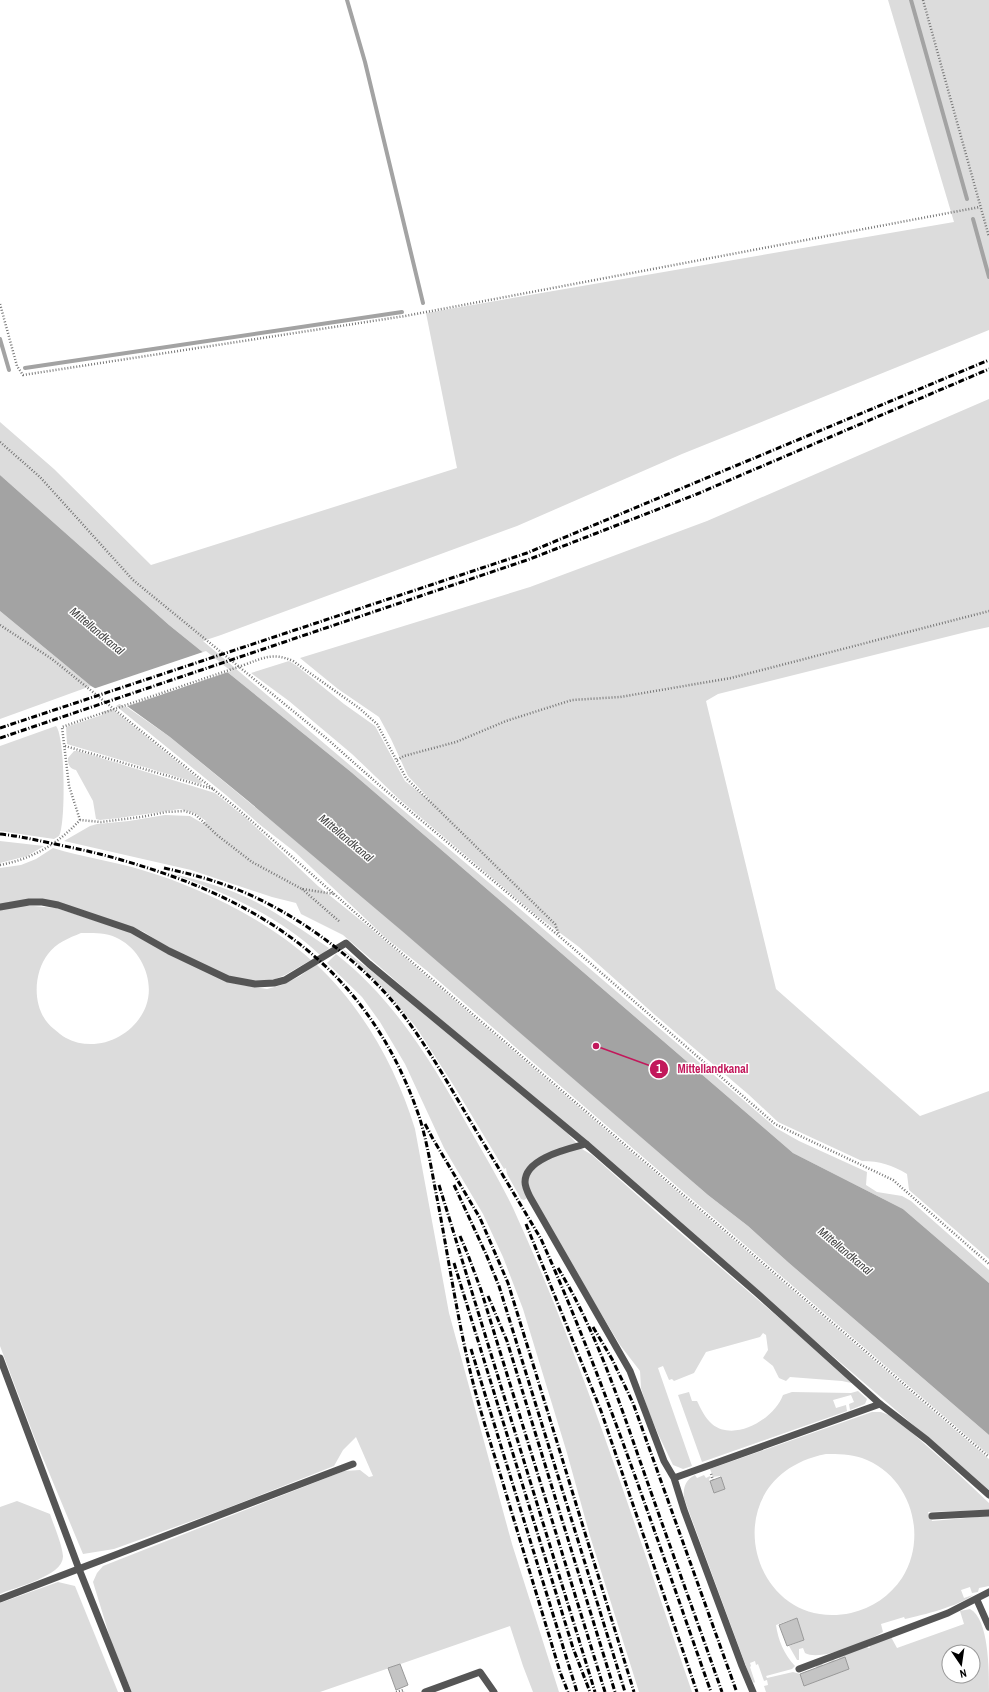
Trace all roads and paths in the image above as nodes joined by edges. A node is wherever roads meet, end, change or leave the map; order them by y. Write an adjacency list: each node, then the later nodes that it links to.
1 (923, 0): 2 (path)
2 (980, 207): 3 (path); 4 (path)
3 (989, 237)
4 (0, 304)
5 (0, 442): 17 (path)
6 (989, 611): 9 (path)
7 (0, 626): 10 (path)
8 (65, 746): 9 (path, bridge); 10 (path); 11 (path)
9 (397, 760): 17 (path)
10 (214, 789): 14 (path)
11 (80, 820): 12 (path); 13 (path)
12 (0, 865)
13 (302, 889): 14 (path); 16 (path)
14 (336, 894): 22 (path)
15 (0, 907): 18 (lane)
16 (340, 922)
17 (560, 936): 19 (path)
18 (586, 1144): 21 (lane); 24 (lane)
19 (989, 1264)
20 (0, 1358): 28 (lane)
21 (880, 1404): 24 (lane); 25 (lane)
22 (989, 1457)
23 (353, 1464): 28 (lane)
24 (674, 1478): 39 (lane)
25 (989, 1495)
26 (989, 1513): 27 (lane)
27 (932, 1516)
28 (79, 1569): 30 (lane); 34 (lane)
29 (989, 1592): 31 (lane)
30 (0, 1599)
31 (977, 1600): 32 (lane); 33 (lane)
32 (989, 1627)
33 (799, 1668)
34 (128, 1692)
35 (396, 1692): 36 (path)
36 (403, 1692)
37 (425, 1692): 38 (lane)
38 (494, 1692)
39 (753, 1692)

